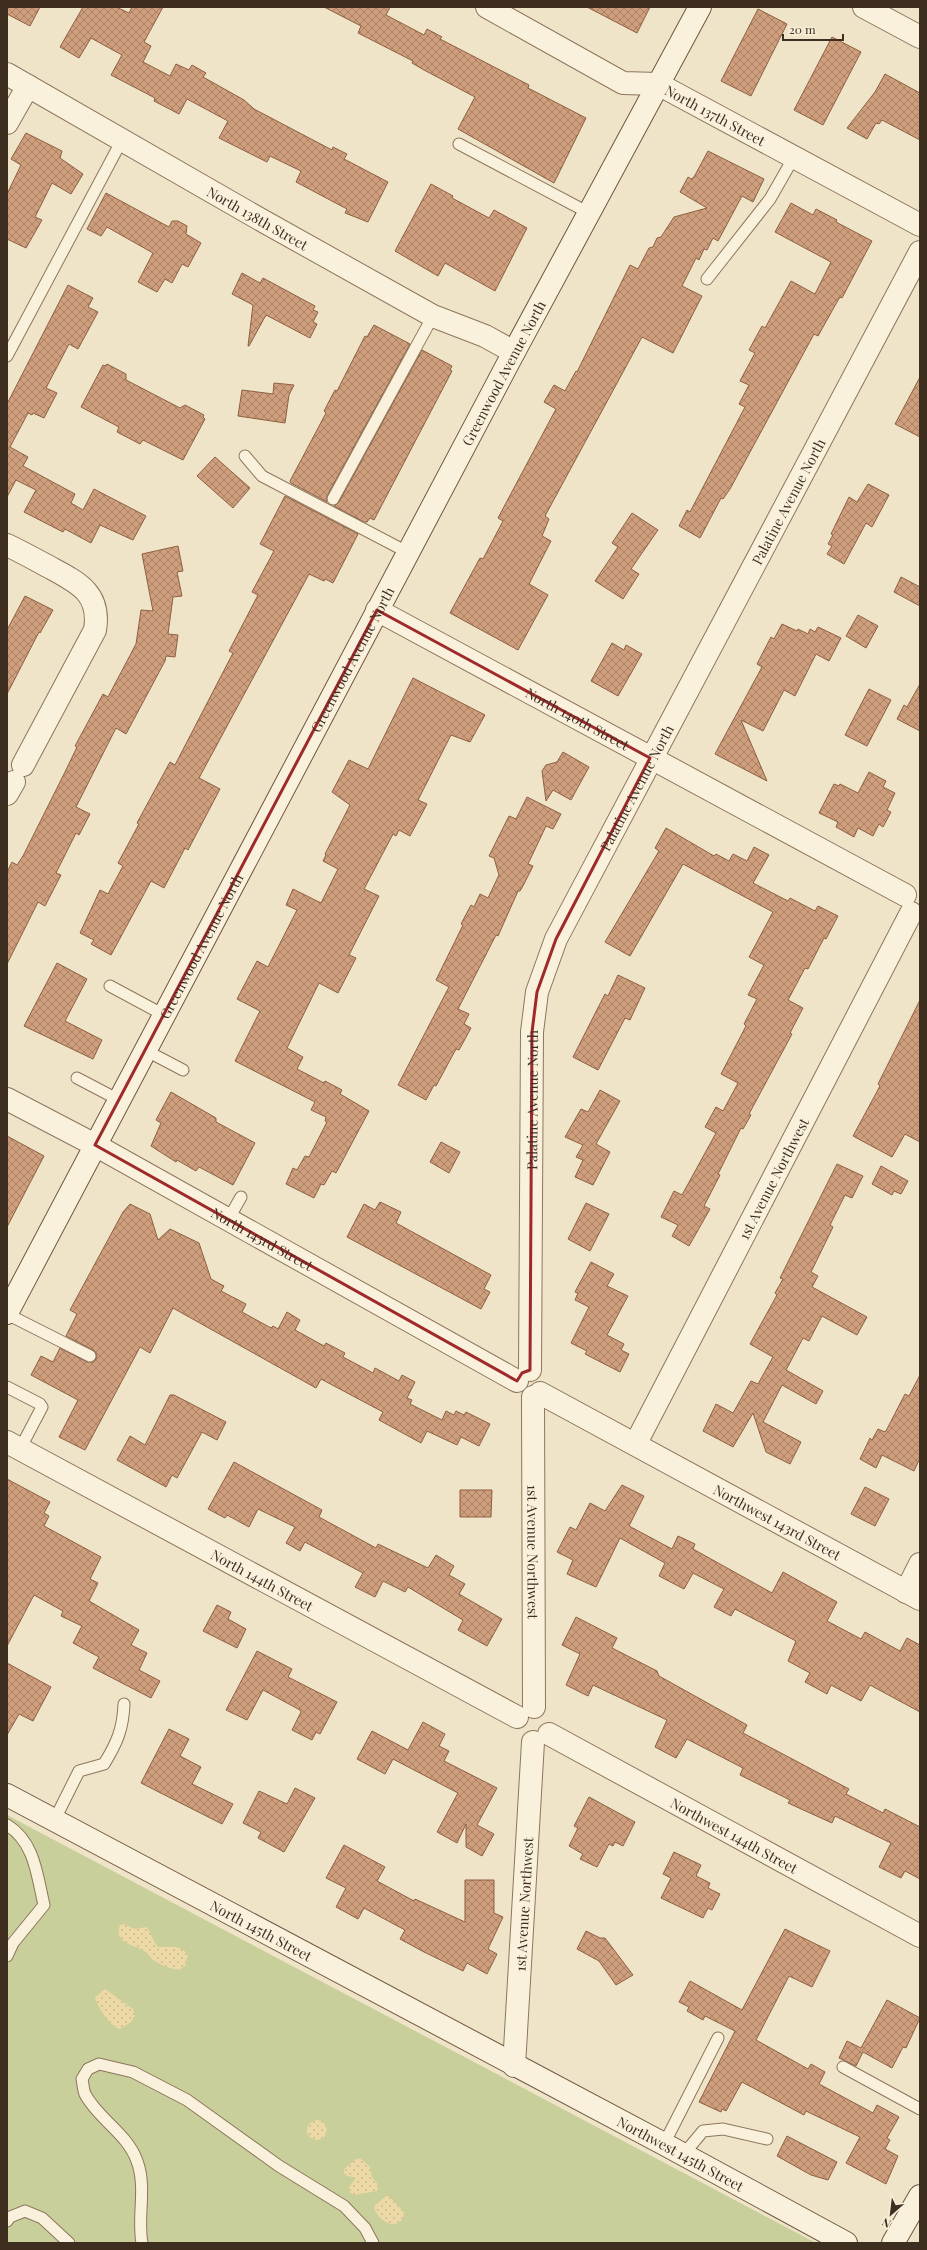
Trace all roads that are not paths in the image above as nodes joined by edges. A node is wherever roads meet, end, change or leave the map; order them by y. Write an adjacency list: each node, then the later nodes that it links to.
1 (487, 7): 6 (street, North 137th Street)
2 (700, 7): 6 (street, Greenwood Avenue North)
3 (864, 7): 4 (street)
4 (920, 37)
5 (7, 74): 7 (street, North 138th Street)
6 (658, 84): 11 (street, North 137th Street); 12 (street, Greenwood Avenue North)
7 (28, 86): 8 (street); 9 (street, North 138th Street)
8 (7, 123)
9 (122, 140): 16 (street, North 138th Street); 18 (lane)
10 (459, 144): 12 (lane)
11 (794, 157): 13 (street, North 137th Street); 15 (lane)
12 (589, 213): 17 (street, Greenwood Avenue North)
13 (920, 225)
14 (920, 252): 24 (street, Palatine Avenue North)
15 (707, 279)
16 (433, 316): 17 (street, North 138th Street); 20 (lane)
17 (514, 352): 22 (street, Greenwood Avenue North)
18 (7, 356)
19 (245, 456): 22 (lane)
20 (333, 499)
21 (7, 545): 25 (street)
22 (409, 553): 23 (street, Greenwood Avenue North)
23 (377, 610): 24 (street, North 140th Street); 28 (street, Greenwood Avenue North)
24 (650, 758): 26 (street, North 140th Street); 39 (street, Palatine Avenue North)
25 (15, 780)
26 (914, 903): 42 (street, 1st Avenue Northwest)
27 (110, 986): 28 (lane)
28 (164, 1015): 29 (street, Greenwood Avenue North)
29 (146, 1050): 30 (lane); 33 (street, Greenwood Avenue North)
30 (183, 1070)
31 (77, 1078): 33 (lane)
32 (12, 1096): 34 (street, North 143rd Street)
33 (119, 1100): 34 (street, Greenwood Avenue North)
34 (94, 1145): 36 (street, North 143rd Street); 37 (street, Greenwood Avenue North)
35 (241, 1197): 36 (lane)
36 (228, 1220): 39 (street, North 143rd Street)
37 (7, 1314): 38 (lane)
38 (90, 1356)
39 (524, 1376): 41 (street, North 143rd Street)
40 (7, 1387): 43 (lane)
41 (537, 1395): 42 (street); 47 (street, 1st Avenue Northwest)
42 (636, 1443): 45 (street, Northwest 143rd Street)
43 (14, 1446): 47 (street, North 144th Street)
44 (920, 1564): 45 (street)
45 (913, 1595)
46 (124, 1704): 50 (lane)
47 (526, 1712): 48 (street); 48 (street)
48 (541, 1738): 52 (street, Northwest 144th Street); 55 (street, 1st Avenue Northwest)
49 (7, 1795): 50 (street, North 145th Street)
50 (54, 1821): 55 (street, North 145th Street)
51 (7, 1825): 53 (lane)
52 (920, 1936)
53 (7, 1956)
54 (718, 2038): 59 (lane)
55 (514, 2066): 59 (street, Northwest 145th Street)
56 (843, 2067): 57 (lane)
57 (920, 2109)
58 (767, 2139): 60 (lane)
59 (664, 2144): 60 (street, Northwest 145th Street)
60 (683, 2154): 66 (street, Northwest 145th Street)
61 (920, 2196): 67 (street)
62 (7, 2221): 63 (lane)
63 (69, 2243)
64 (142, 2243): 65 (lane)
65 (373, 2243)
66 (846, 2243)
67 (893, 2243)

